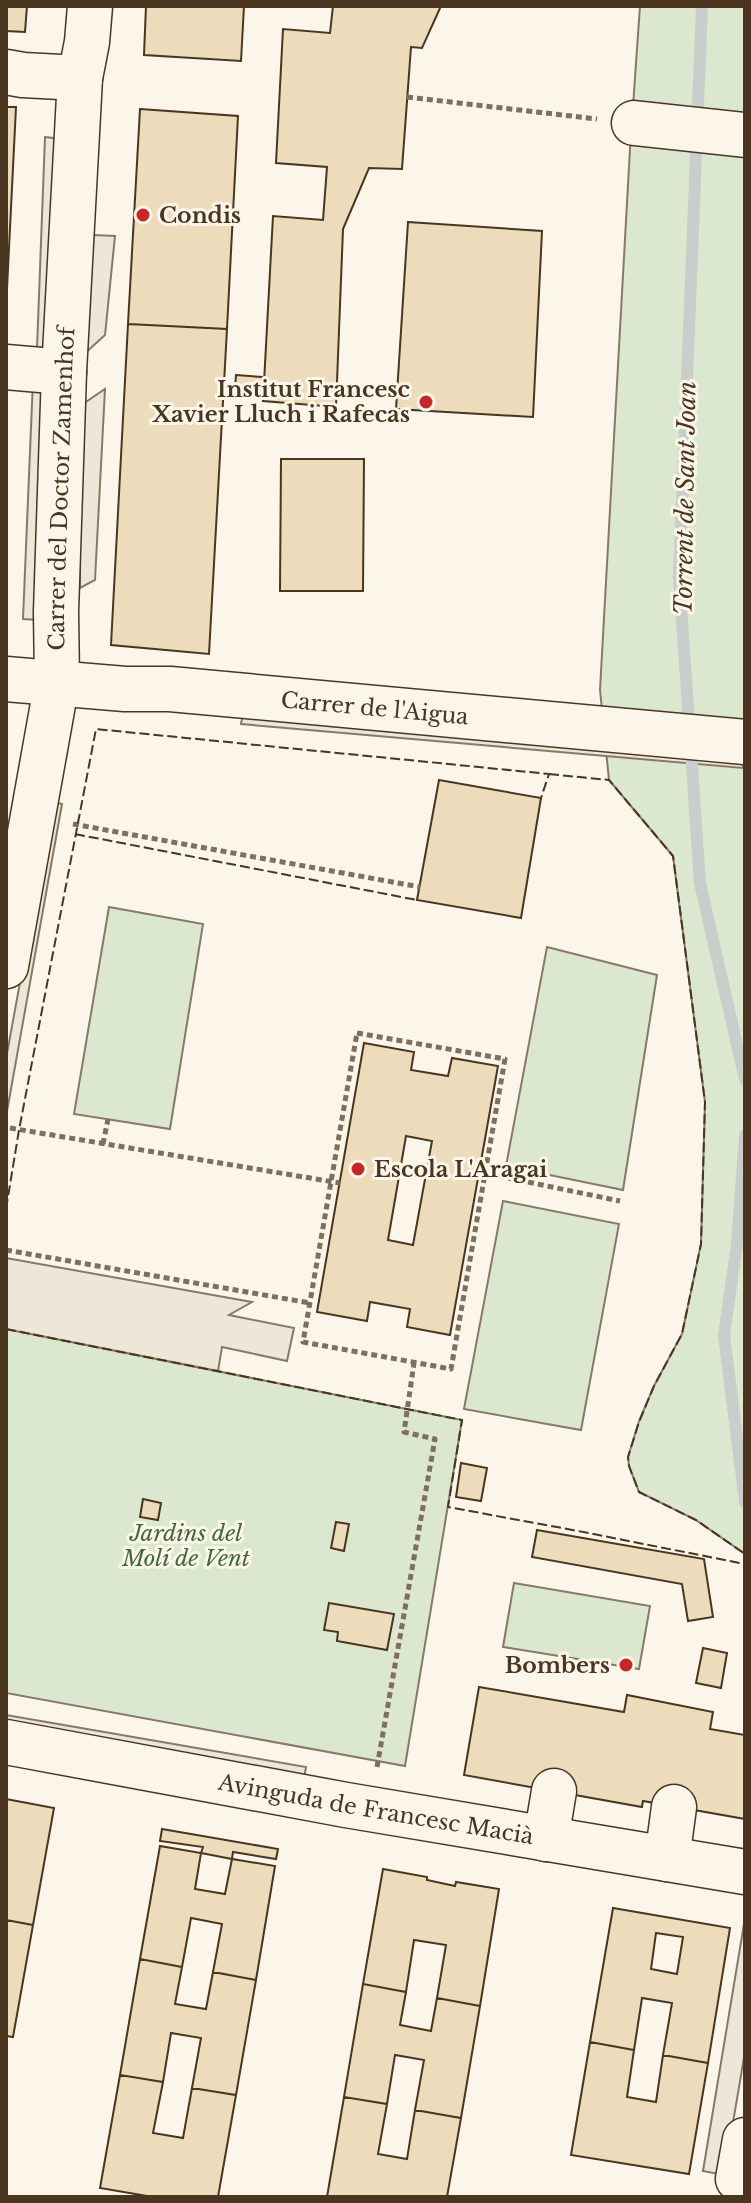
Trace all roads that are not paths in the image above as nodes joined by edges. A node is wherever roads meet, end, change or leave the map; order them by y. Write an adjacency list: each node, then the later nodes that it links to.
1 (90, 6): 3 (street, Carrer del Doctor Zamenhof)
2 (6, 72): 3 (street)
3 (80, 78): 7 (street, Carrer del Doctor Zamenhof)
4 (634, 123): 5 (street)
5 (745, 135)
6 (6, 367): 7 (street)
7 (64, 372): 9 (street, Carrer del Doctor Zamenhof)
8 (6, 679): 9 (street, Carrer de l'Aigua)
9 (57, 682): 10 (street, Carrer de l'Aigua); 11 (street, Carrer del Doctor Zamenhof)
10 (745, 742)
11 (6, 966)
12 (6, 1742): 15 (street, Avinguda de Francesc Macià)
13 (554, 1791): 15 (street)
14 (674, 1807): 16 (street)
15 (546, 1839): 16 (street, Avinguda de Francesc Macià)
16 (667, 1859): 17 (street, Avinguda de Francesc Macià)
17 (745, 1872)

